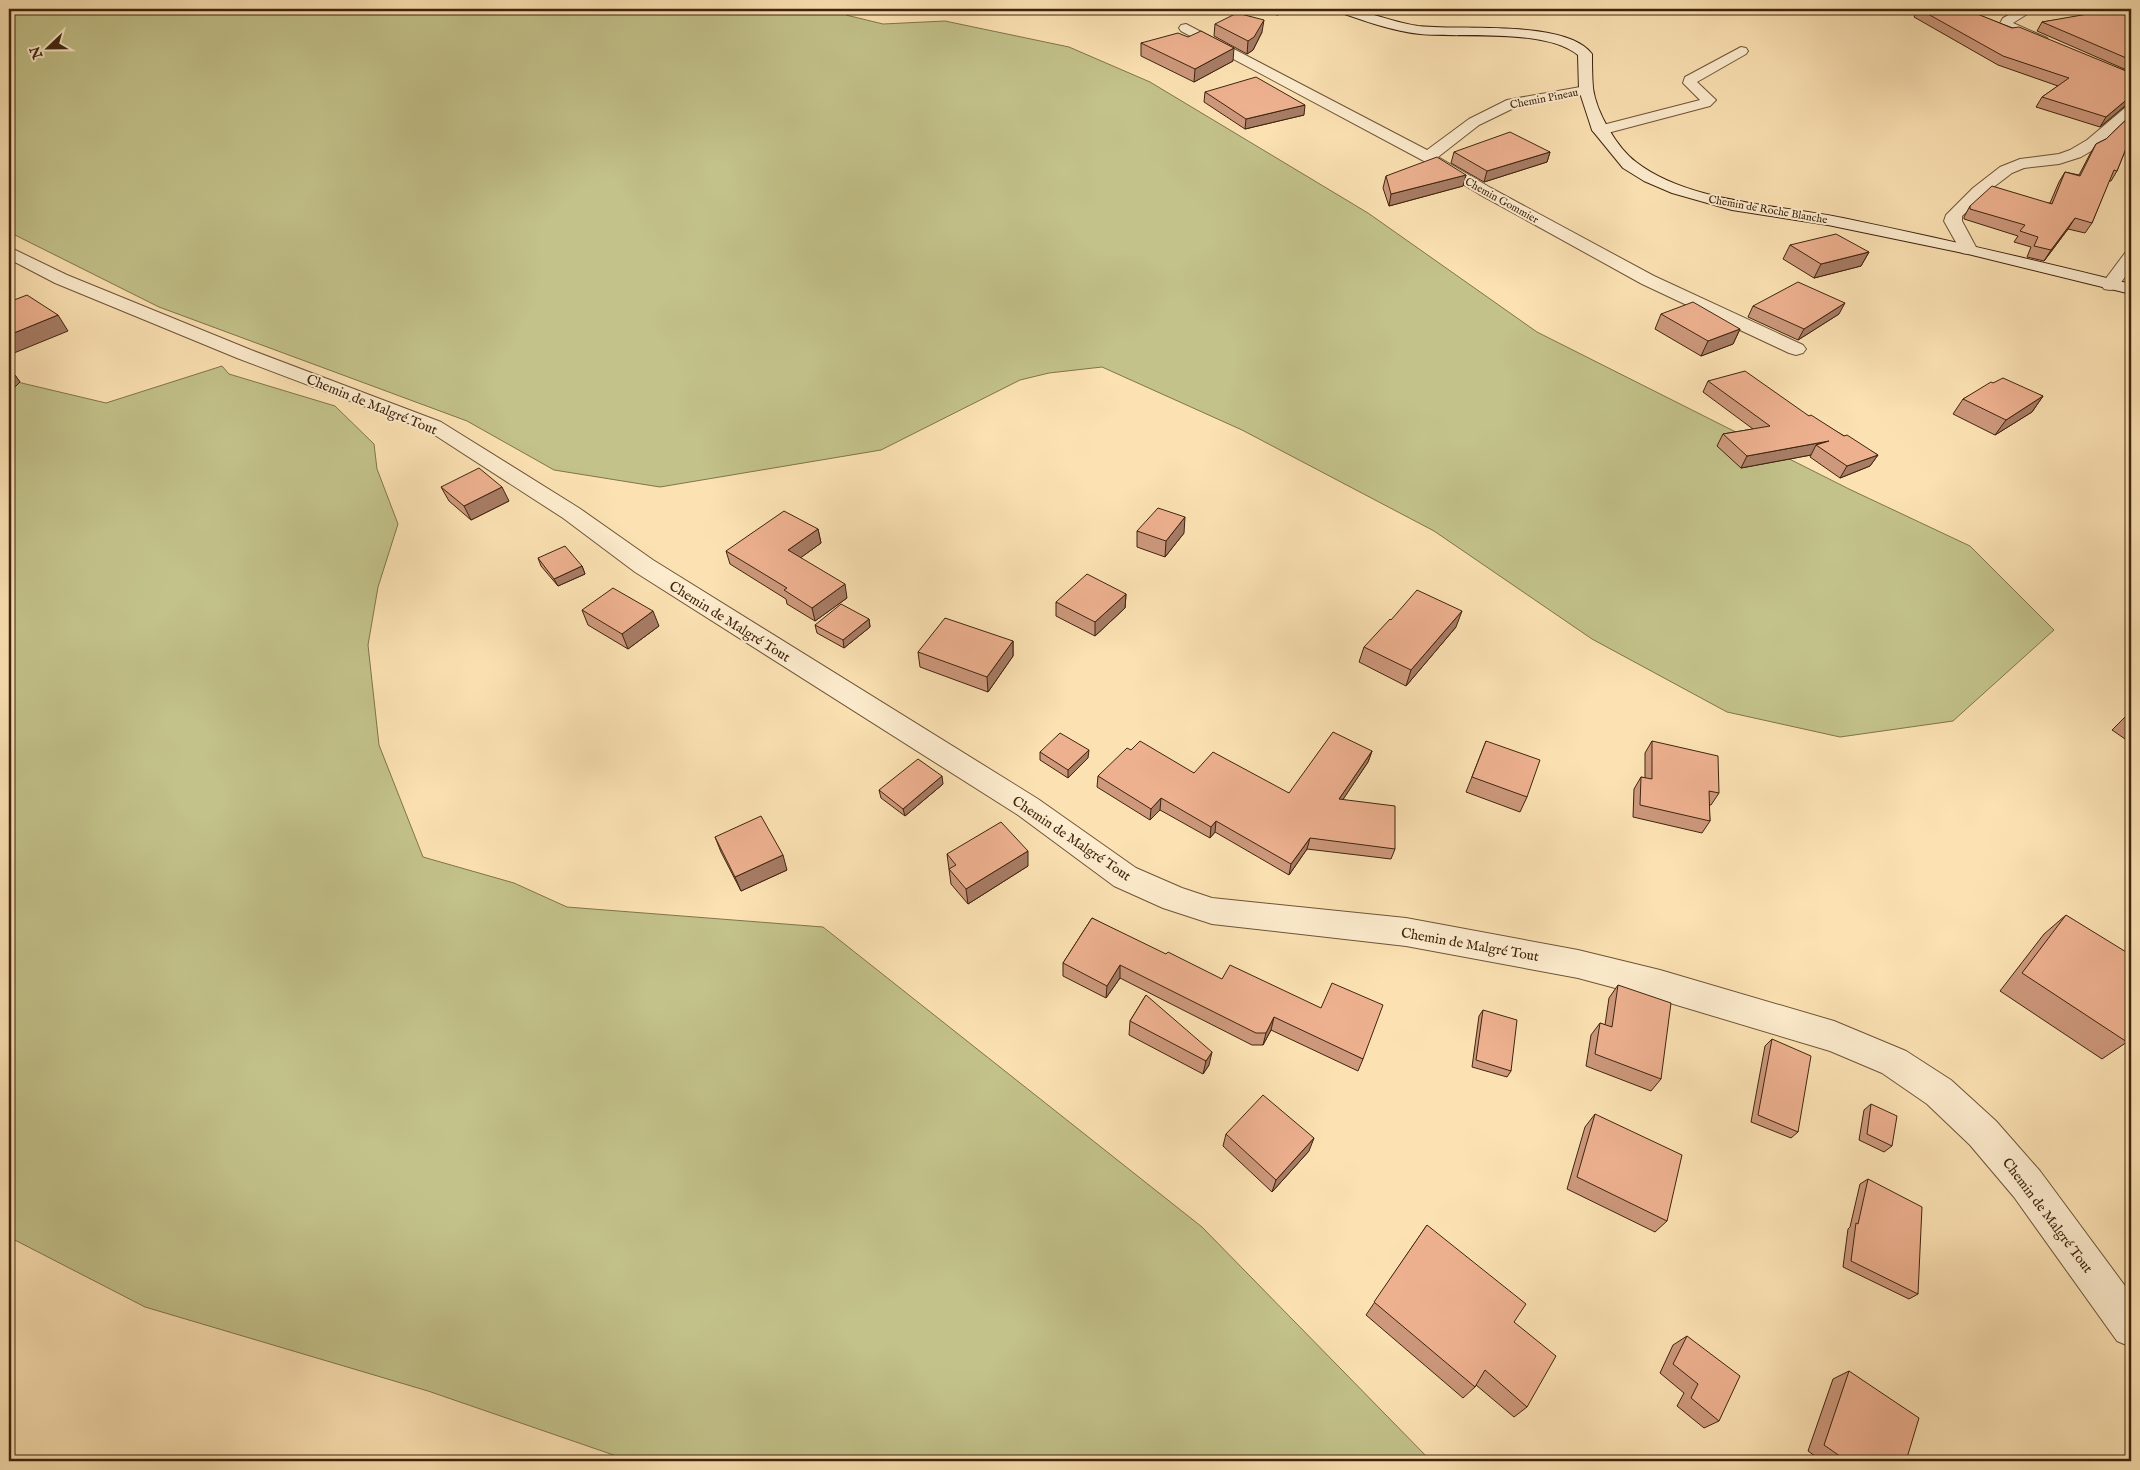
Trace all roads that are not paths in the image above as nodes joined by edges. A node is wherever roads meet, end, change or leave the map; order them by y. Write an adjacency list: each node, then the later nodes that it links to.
1 (1343, 9): 6 (street, Chemin de Roche Blanche)
2 (2029, 9): 4 (street)
3 (1186, 28): 9 (street, Chemin Gommier)
4 (2052, 46)
5 (1741, 51): 8 (street)
6 (1586, 90): 8 (street, Chemin de Roche Blanche); 9 (street, Chemin Pineau)
7 (2131, 110): 10 (street)
8 (1600, 130): 10 (street, Chemin de Roche Blanche)
9 (1428, 157): 15 (street, Chemin Gommier)
10 (1968, 249): 13 (street, Chemin de Roche Blanche)
11 (9, 252): 16 (street, Chemin de Malgré Tout)
12 (2131, 256): 13 (street)
13 (2110, 285): 14 (street, Chemin de Roche Blanche)
14 (2131, 290)
15 (1796, 349)
16 (2131, 1326)

